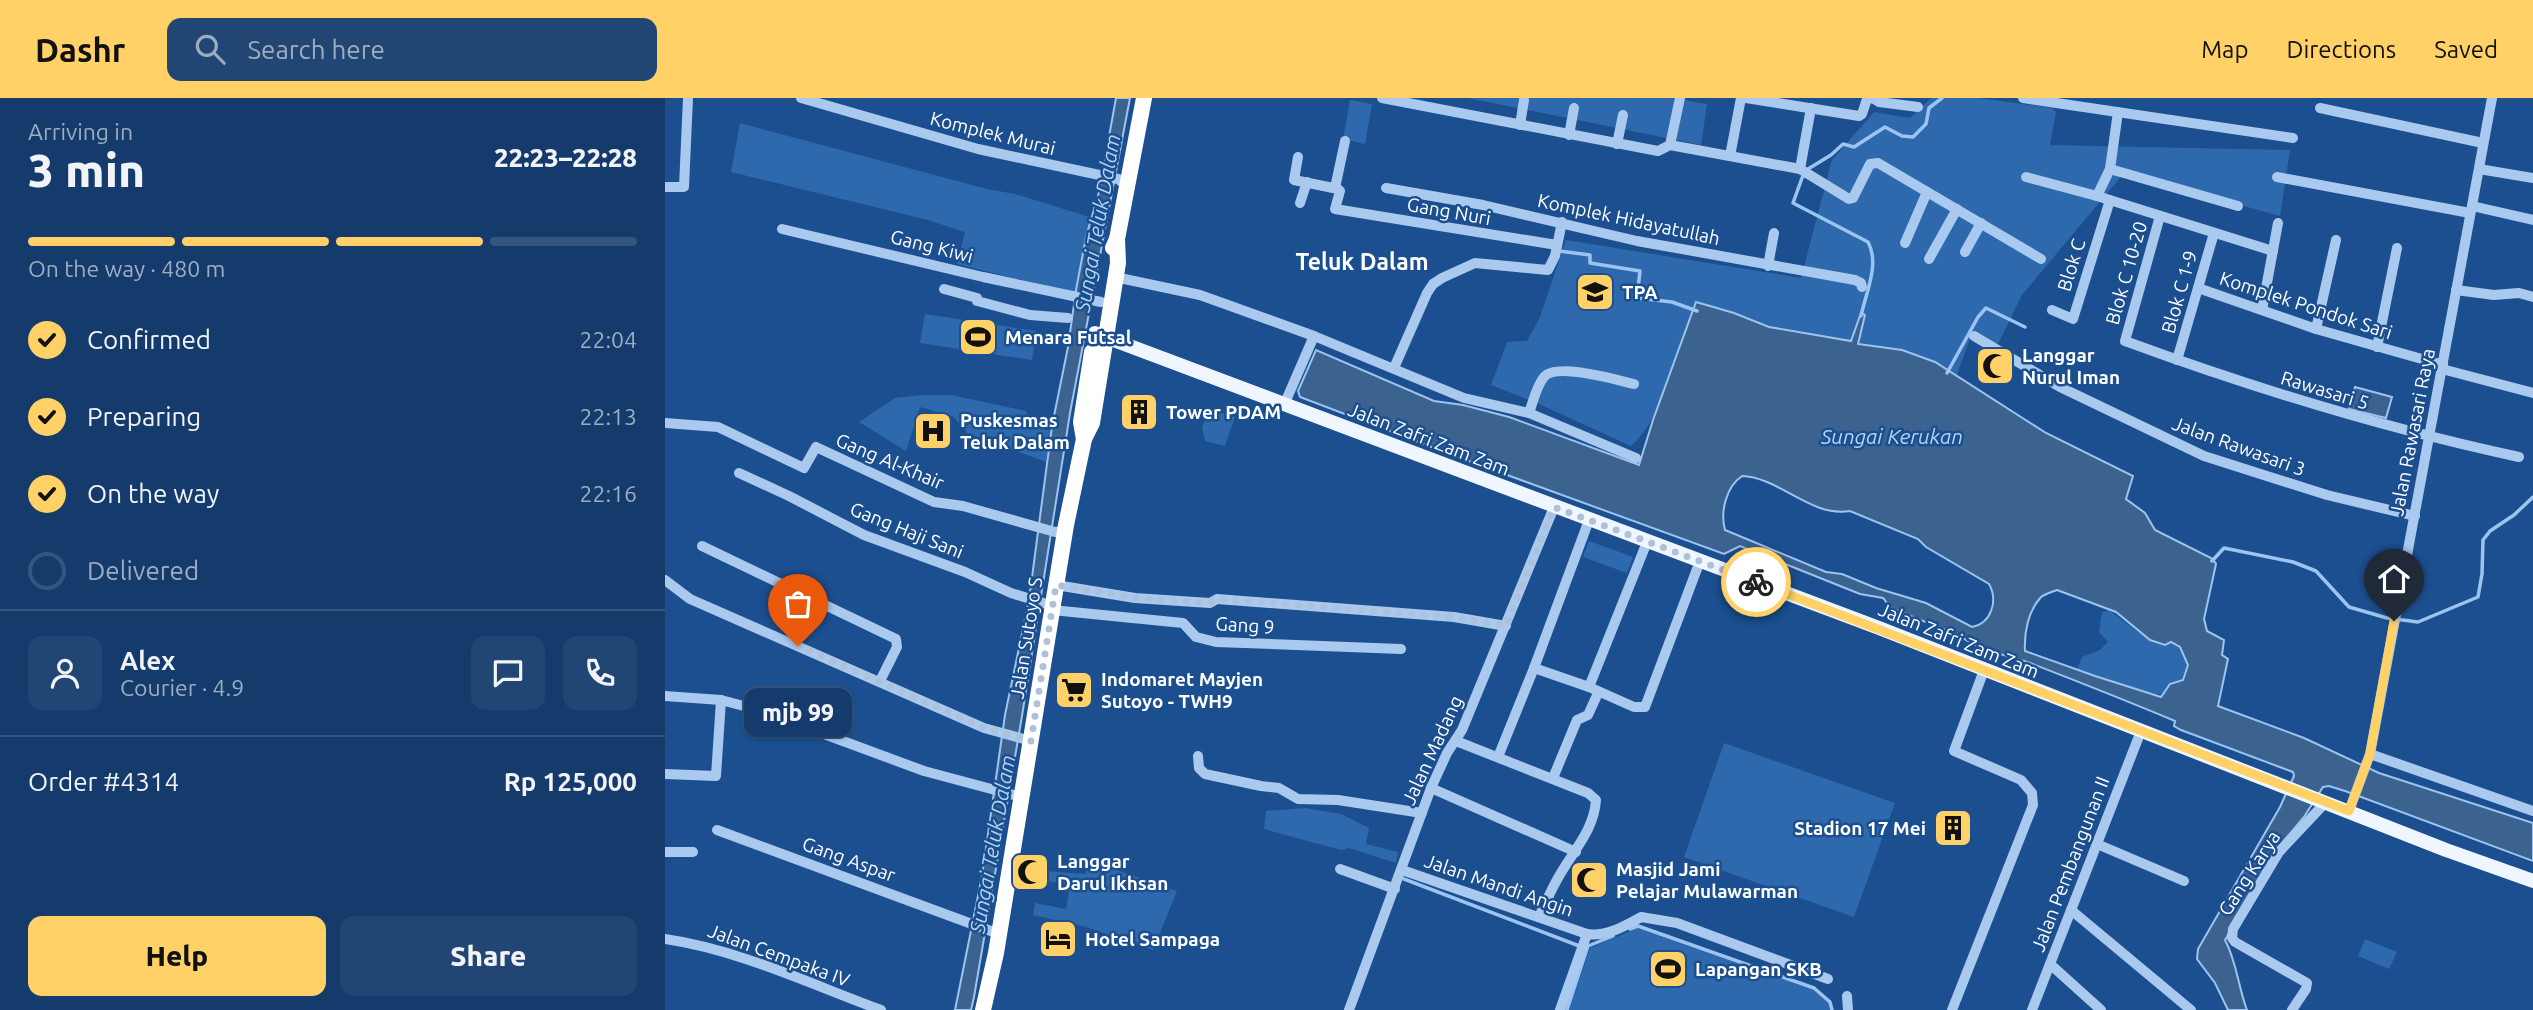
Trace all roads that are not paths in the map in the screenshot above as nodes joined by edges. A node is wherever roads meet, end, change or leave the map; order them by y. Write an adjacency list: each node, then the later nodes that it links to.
1 (688, 98): 34 (street)
2 (801, 98): 33 (street, Komplek Murai)
3 (1144, 98): 33 (highway, Jalan Sutoyo S)
4 (1382, 98): 17 (street)
5 (1680, 98): 23 (street)
6 (1744, 98): 10 (street); 24 (street)
7 (2023, 98): 15 (street)
8 (2492, 98): 22 (street, Jalan Rawasari Raya)
9 (1524, 100): 17 (street)
10 (1780, 101): 13 (street)
11 (1919, 107): 13 (street)
12 (1574, 108): 18 (street)
13 (1811, 108): 28 (street)
14 (2320, 108): 22 (street)
15 (2118, 112): 19 (street); 26 (street)
16 (1623, 115): 21 (street)
17 (1520, 125): 18 (street)
18 (1570, 135): 21 (street)
19 (2293, 138)
20 (1345, 141): 35 (street)
21 (1617, 144): 23 (street)
22 (2483, 144): 27 (street, Jalan Rawasari Raya)
23 (1665, 148): 24 (street)
24 (1730, 156): 28 (street)
25 (1298, 157): 32 (street)
26 (2110, 169): 38 (street); 41 (street)
27 (2479, 169): 31 (street); 43 (street, Jalan Rawasari Raya)
28 (1804, 172): 37 (street)
29 (2026, 177): 38 (street)
30 (2277, 177): 43 (street)
31 (2533, 178)
32 (1307, 182): 35 (street); 40 (street)
33 (1123, 183): 52 (highway, Jalan Sutoyo S)
34 (665, 187)
35 (1335, 188): 56 (street, Gang Nuri)
36 (1386, 188): 46 (street, Komplek Hidayatullah)
37 (1927, 192): 42 (street); 54 (street)
38 (2097, 196): 39 (street)
39 (2110, 200): 44 (street); 69 (street, Blok C)
40 (1300, 203)
41 (2238, 206)
42 (1957, 209): 47 (street); 59 (street)
43 (2471, 209): 45 (street); 66 (street, Jalan Rawasari Raya)
44 (2160, 216): 51 (street); 76 (street, Blok C 10-20)
45 (2533, 220)
46 (1562, 222): 56 (street); 61 (street, Komplek Hidayatullah)
47 (1981, 223): 58 (street); 60 (street)
48 (2279, 223): 57 (street)
49 (782, 229): 68 (street, Gang Kiwi)
50 (1774, 233): 61 (street)
51 (2214, 233): 57 (street); 64 (street, Blok C 1-9)
52 (1117, 239): 62 (highway, Jalan Sutoyo S); 68 (highway, Jalan Sutoyo S)
53 (2336, 240): 72 (street)
54 (1905, 243)
55 (2397, 248): 77 (street)
56 (1556, 250): 80 (street)
57 (2273, 251): 70 (street)
58 (1965, 252)
59 (1929, 259)
60 (2041, 259)
61 (1768, 266): 63 (street, Komplek Hidayatullah)
62 (1115, 277): 73 (highway, Jalan Sutoyo S); 75 (street)
63 (1862, 287)
64 (2198, 288): 70 (street, Komplek Pondok Sari); 78 (street, Blok C 1-9)
65 (944, 289): 71 (street)
66 (2456, 290): 67 (street); 79 (street, Jalan Rawasari Raya)
67 (2533, 297)
68 (1097, 300): 73 (highway, Jalan Sutoyo S)
69 (2052, 310)
70 (2262, 310): 72 (street, Komplek Pondok Sari)
71 (1068, 318)
72 (2316, 329): 77 (street, Komplek Pondok Sari)
73 (1100, 335): 83 (main road, Jalan Zafri Zam Zam); 93 (highway, Jalan Sutoyo S)
74 (1974, 335): 91 (street, Jalan Rawasari 3)
75 (1314, 336): 80 (street); 83 (street)
76 (2125, 341): 78 (street, Rawasari 5)
77 (2377, 347): 79 (street, Komplek Pondok Sari)
78 (2177, 360): 86 (street, Rawasari 5)
79 (2443, 367): 82 (street, Komplek Pondok Sari); 86 (street, Jalan Rawasari Raya)
80 (1394, 369): 84 (street)
81 (1635, 384): 84 (street)
82 (2533, 393)
83 (1284, 405): 90 (main road, Jalan Zafri Zam Zam)
84 (1529, 413): 88 (street)
85 (665, 423): 93 (street, Gang Al-Khair)
86 (2430, 438): 87 (street, Rawasari 5); 91 (street, Jalan Rawasari Raya)
87 (2519, 457)
88 (1636, 458)
89 (739, 473): 99 (street, Gang Haji Sani)
90 (1554, 507): 92 (main road, Jalan Zafri Zam Zam); 100 (street, Jalan Madang)
91 (2414, 516): 113 (street, Jalan Rawasari Raya)
92 (1589, 520): 94 (main road, Jalan Zafri Zam Zam); 102 (street)
93 (1060, 532): 98 (highway, Jalan Sutoyo S)
94 (1647, 542): 96 (main road, Jalan Zafri Zam Zam); 105 (street)
95 (702, 547): 104 (street)
96 (1700, 561): 103 (main road, Jalan Zafri Zam Zam); 105 (street)
97 (665, 580): 104 (street)
98 (1056, 585): 99 (highway, Jalan Sutoyo S); 100 (street)
99 (1050, 606): 101 (street, Gang 9); 109 (highway, Jalan Sutoyo S)
100 (1506, 626): 110 (street, Jalan Madang)
101 (1401, 649)
102 (1534, 668): 105 (street); 112 (street)
103 (1984, 670): 108 (main road, Jalan Zafri Zam Zam); 145 (street)
104 (880, 681): 109 (street)
105 (1594, 690): 115 (street)
106 (665, 696): 107 (street)
107 (721, 700): 114 (street); 117 (street)
108 (2141, 731): 118 (main road, Jalan Zafri Zam Zam); 123 (street, Jalan Pembangunan II)
109 (1025, 740): 117 (highway, Jalan Sutoyo S)
110 (1456, 741): 112 (street); 116 (street, Jalan Madang)
111 (1198, 756): 121 (street)
112 (1498, 757): 115 (street)
113 (2369, 757): 119 (street, Jalan Rawasari Raya); 120 (street)
114 (665, 774)
115 (1553, 778): 126 (street)
116 (1431, 788): 121 (street, Jalan Madang); 126 (street)
117 (1016, 796): 134 (highway, Jalan Sutoyo S)
118 (2323, 802): 119 (main road, Jalan Zafri Zam Zam); 149 (street, Gang Karya)
119 (2350, 807): 130 (main road, Jalan Zafri Zam Zam)
120 (2533, 811)
121 (1422, 813): 128 (street, Jalan Madang)
122 (717, 830): 134 (street, Gang Aspar)
123 (2097, 844): 129 (street); 132 (street, Jalan Pembangunan II)
124 (665, 852): 125 (street)
125 (693, 852)
126 (1576, 852): 133 (street)
127 (1340, 869): 131 (street)
128 (1402, 870): 131 (street, Jalan Madang); 133 (street, Jalan Mandi Angin)
129 (2184, 881)
130 (2533, 881)
131 (1395, 888): 142 (street, Jalan Madang)
132 (2071, 910): 137 (street, Jalan Pembangunan II); 148 (street)
133 (1539, 918): 135 (street, Jalan Mandi Angin)
134 (995, 931): 141 (highway, Jalan Sutoyo S)
135 (1587, 934): 138 (street); 143 (street, Jalan Mandi Angin)
136 (665, 939): 140 (street, Jalan Cempaka IV)
137 (2050, 964): 146 (street, Jalan Pembangunan II); 147 (street)
138 (1828, 979)
139 (1847, 996): 144 (street)
140 (881, 1010)
141 (983, 1010)
142 (1349, 1010)
143 (1560, 1010)
144 (1848, 1010)
145 (1952, 1010)
146 (2032, 1010)
147 (2101, 1010)
148 (2191, 1010)
149 (2293, 1010)

